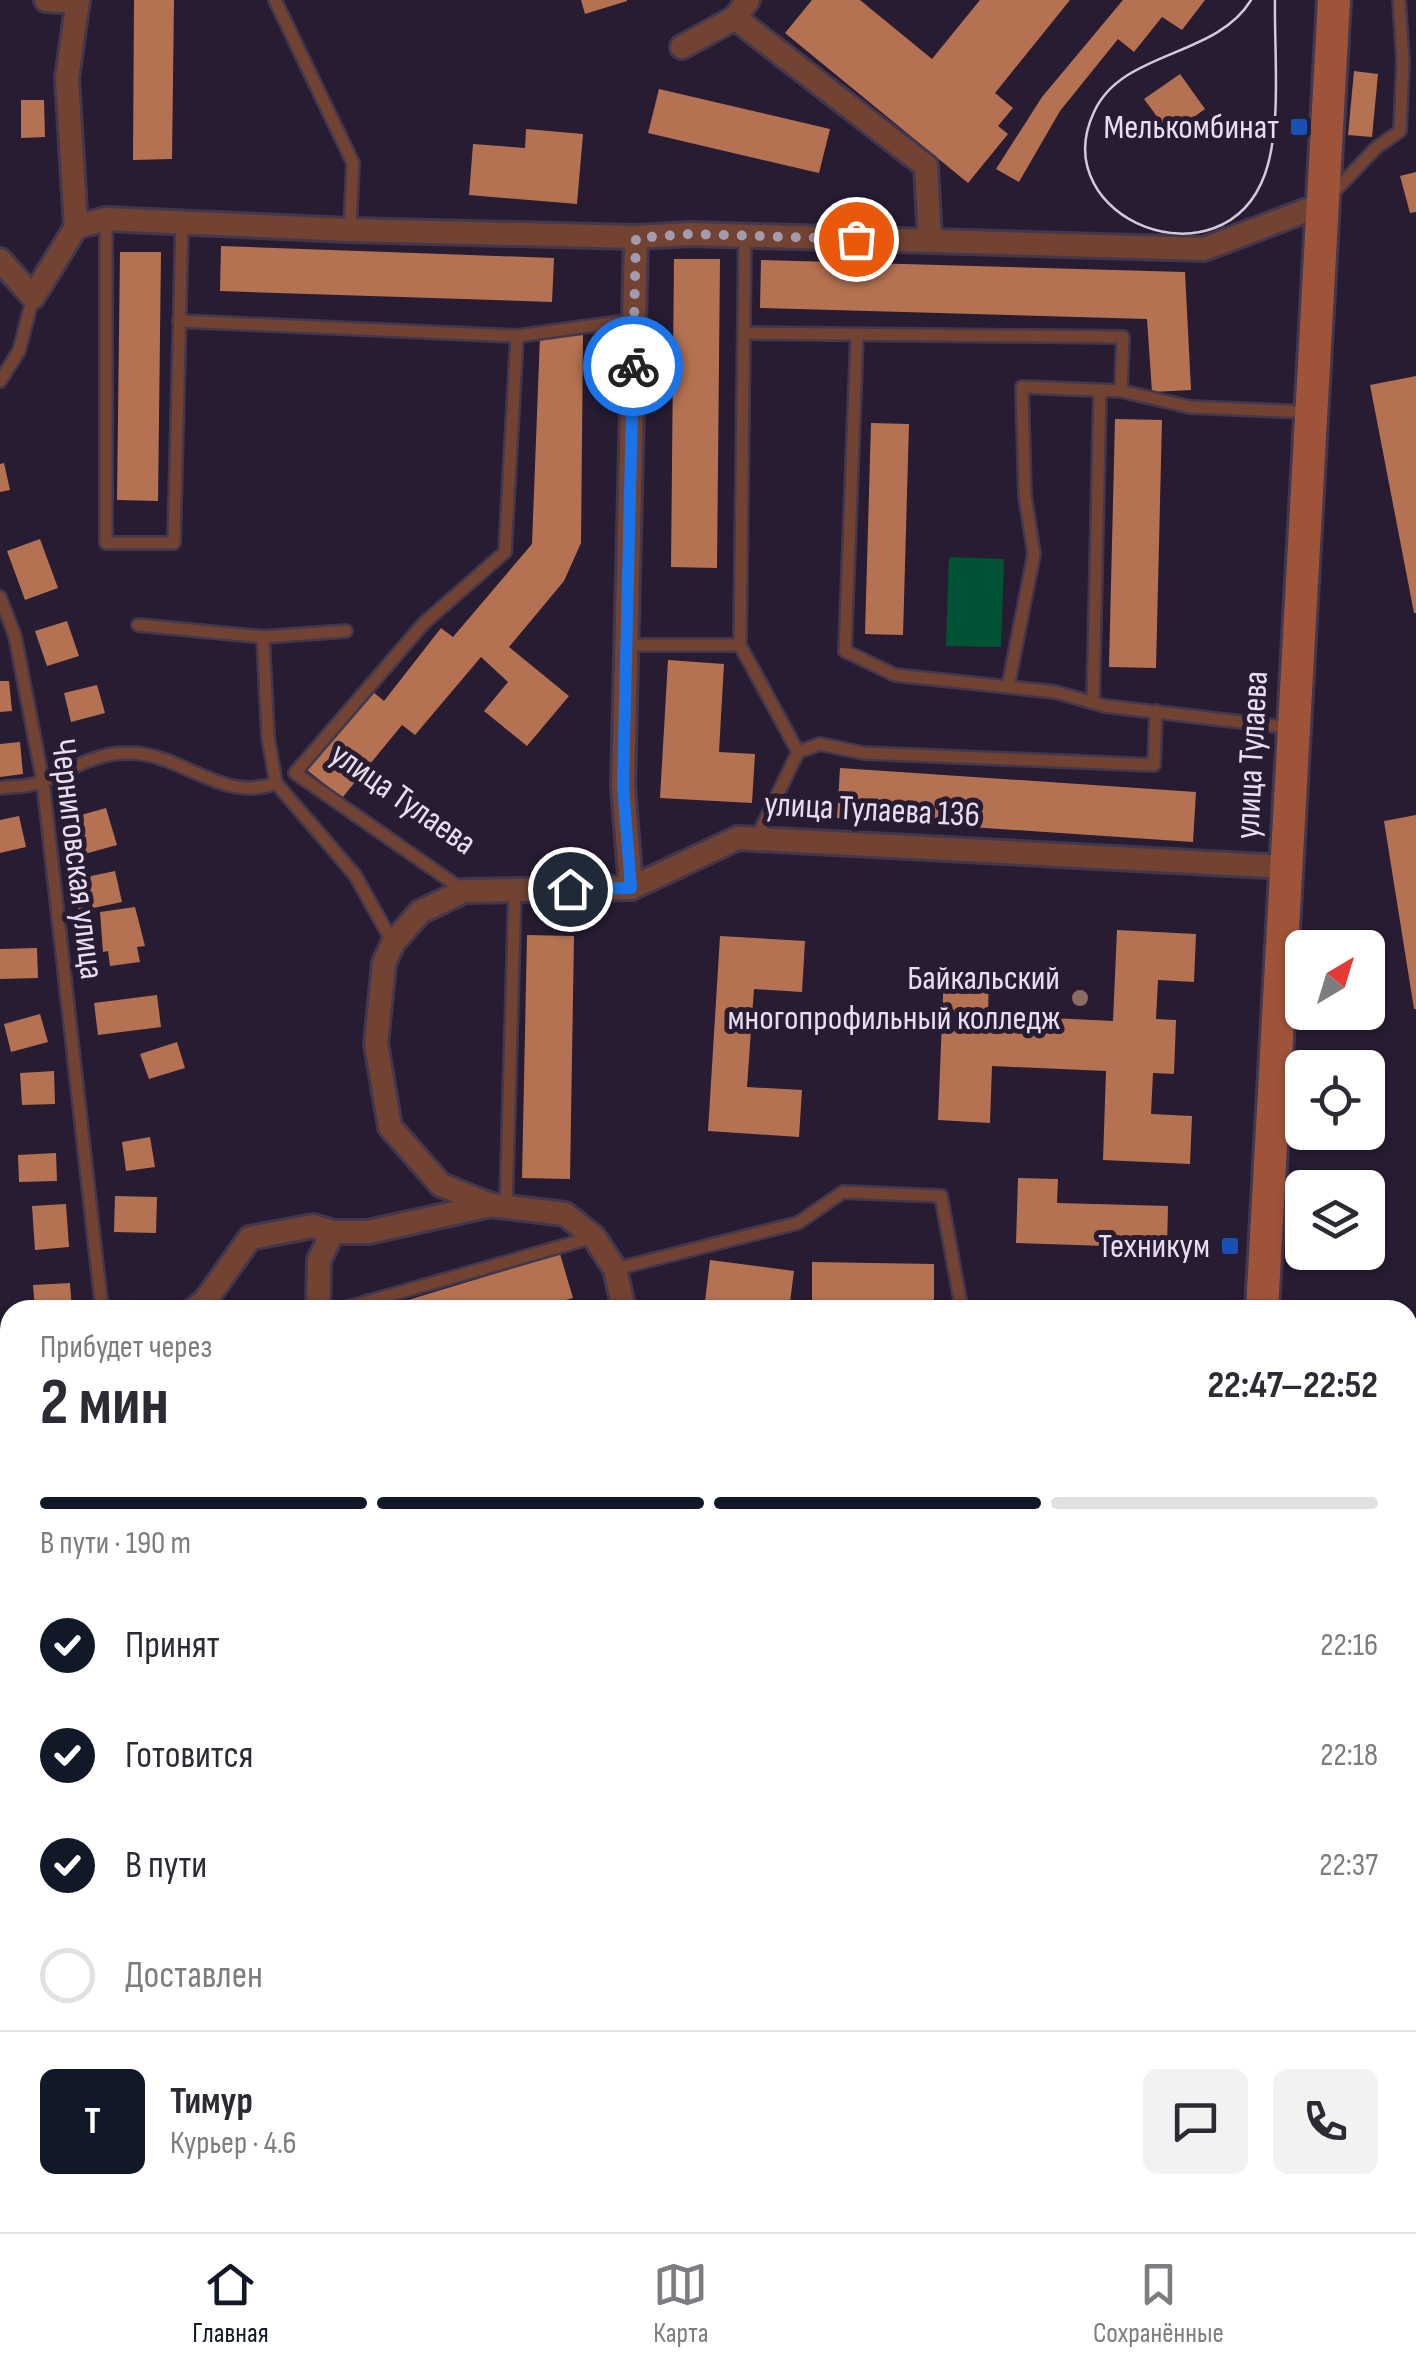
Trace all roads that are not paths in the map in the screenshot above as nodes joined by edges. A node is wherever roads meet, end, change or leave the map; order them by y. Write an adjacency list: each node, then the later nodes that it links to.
1 (46, 0): 5 (street)
2 (275, 0): 12 (lane)
3 (1334, 0): 8 (main road, улица Тулаева)
4 (1399, 0): 8 (lane)
5 (78, 1): 11 (street)
6 (742, 9): 7 (street); 15 (street)
7 (682, 47)
8 (1323, 204): 15 (street); 26 (main road, улица Тулаева)
9 (106, 218): 10 (street); 11 (street); 19 (lane)
10 (182, 224): 12 (street); 19 (lane)
11 (76, 226): 17 (street)
12 (350, 230): 14 (street)
13 (746, 236): 14 (street); 15 (street); 20 (lane)
14 (636, 238): 18 (street)
15 (930, 241)
16 (0, 260): 17 (street)
17 (33, 297): 23 (lane)
18 (633, 320): 22 (lane); 32 (street)
19 (179, 321): 22 (lane)
20 (744, 333): 21 (lane); 31 (lane)
21 (856, 334): 25 (lane); 33 (lane)
22 (517, 336): 45 (lane, улица Тулаева)
23 (0, 381)
24 (1100, 390): 25 (lane); 33 (lane); 34 (lane)
25 (1121, 391): 26 (lane)
26 (1312, 412): 36 (main road, улица Тулаева)
27 (0, 598): 38 (lane, Черниговская улица)
28 (138, 626): 30 (lane)
29 (346, 631): 30 (lane)
30 (263, 637): 39 (lane)
31 (740, 645): 32 (lane); 37 (lane)
32 (628, 646): 43 (street)
33 (1008, 687): 34 (lane)
34 (1093, 703): 35 (lane)
35 (1156, 711): 36 (lane); 37 (lane)
36 (1292, 728): 42 (main road, улица Тулаева)
37 (798, 752): 41 (lane)
38 (43, 782): 39 (lane); 40 (lane); 51 (lane, Черниговская улица)
39 (276, 783): 46 (lane)
40 (0, 788)
41 (756, 839): 42 (street, улица Тулаева 136); 43 (street, улица Тулаева 136)
42 (1286, 867): 57 (main road, улица Тулаева)
43 (631, 888): 44 (street, улица Тулаева 136)
44 (515, 890): 45 (street, улица Тулаева 136); 47 (lane)
45 (464, 891): 46 (street, улица Тулаева)
46 (393, 943): 47 (street)
47 (498, 1206): 48 (street); 49 (street)
48 (333, 1232): 52 (street); 53 (street)
49 (594, 1237): 50 (street); 54 (lane)
50 (616, 1269): 55 (street); 56 (lane)
51 (101, 1300)
52 (206, 1300)
53 (318, 1300)
54 (373, 1300)
55 (622, 1300)
56 (960, 1300)
57 (1263, 1300)

